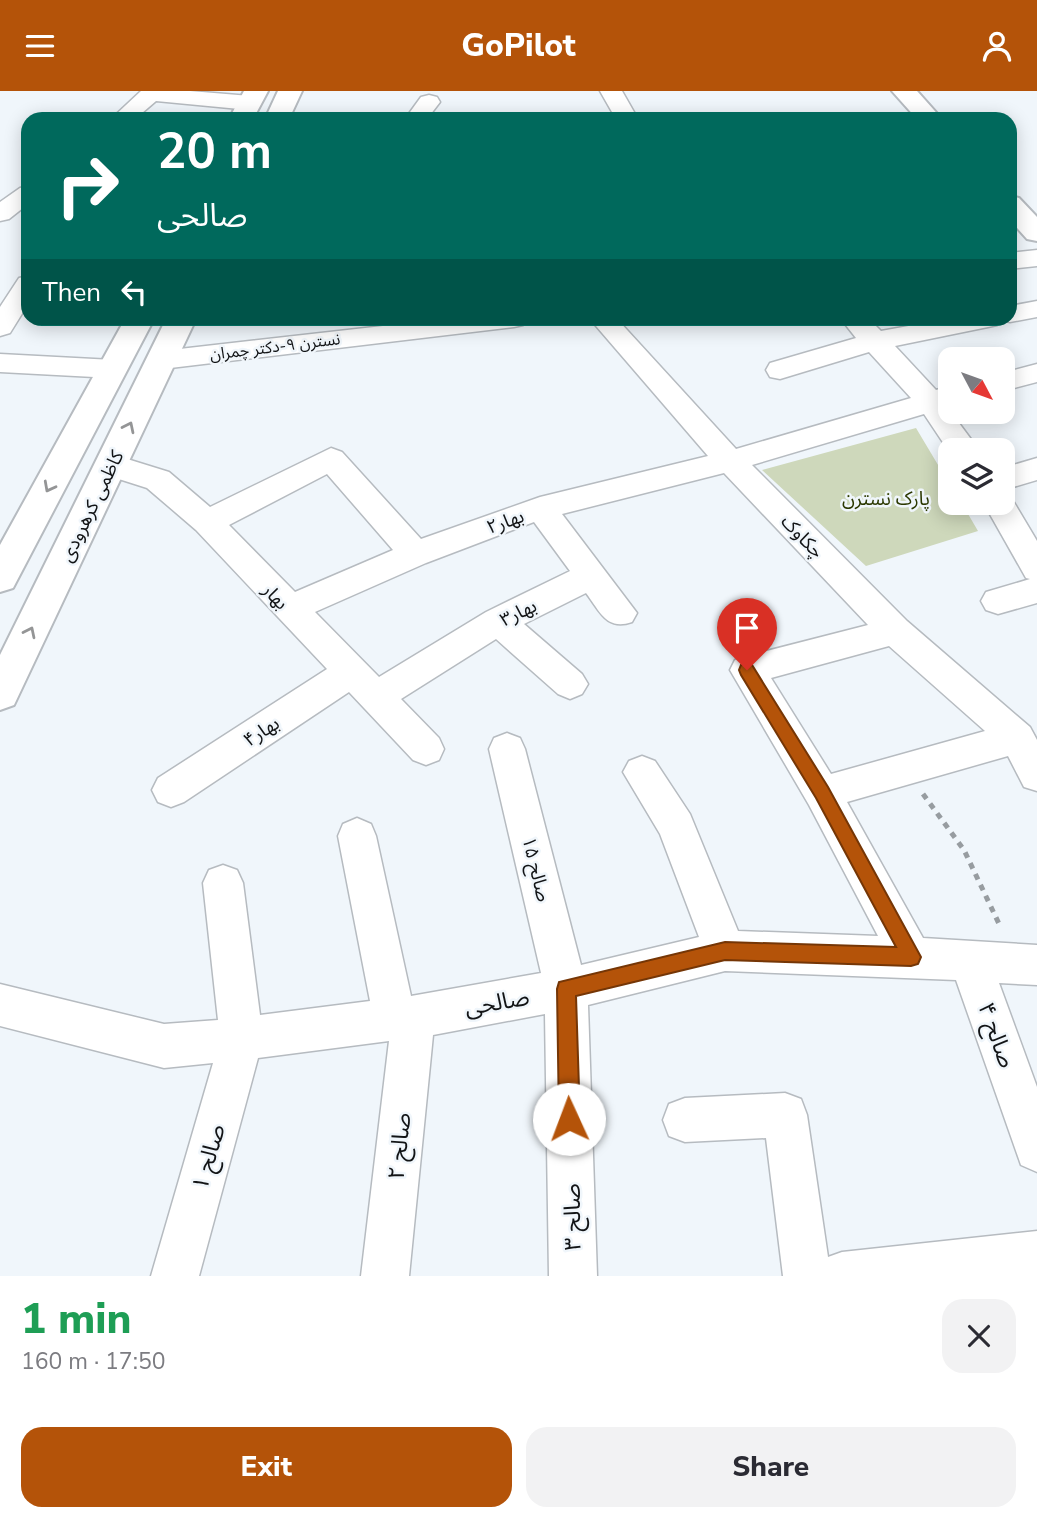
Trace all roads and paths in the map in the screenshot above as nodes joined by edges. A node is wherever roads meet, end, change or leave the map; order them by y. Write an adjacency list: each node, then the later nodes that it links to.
1 (290, 91): 7 (main road)
2 (611, 91): 8 (street)
3 (904, 91): 9 (main road)
4 (153, 92): 5 (street); 6 (street)
5 (249, 104)
6 (130, 112)
7 (280, 112)
8 (623, 112)
9 (924, 112)
10 (1017, 212): 11 (main road)
11 (1037, 233)
12 (1037, 258): 13 (street)
13 (1017, 260)
14 (21, 295): 23 (street)
15 (1037, 309): 16 (street)
16 (1017, 313)
17 (135, 326): 27 (main road)
18 (178, 326): 25 (main road, کاظمی کرهرودی)
19 (452, 326): 25 (street, نسترن ۹-دکتر چمران)
20 (609, 326): 33 (street, چکاوک)
21 (861, 326): 24 (street)
22 (952, 326): 24 (street)
23 (0, 327)
24 (876, 341): 28 (street); 31 (street)
25 (162, 359): 34 (main road, کاظمی کرهرودی, one-way to 25)
26 (0, 363): 27 (street)
27 (113, 369): 43 (main road, one-way to 43)
28 (780, 370)
29 (1037, 373): 30 (street)
30 (1015, 379)
31 (938, 397)
32 (938, 400): 33 (street, بهار۲)
33 (730, 461): 37 (street, بهار۲); 49 (street, چکاوک)
34 (111, 465): 39 (street, بهار); 52 (main road, کاظمی کرهرودی, one-way to 34)
35 (1037, 469): 36 (street)
36 (1015, 475)
37 (540, 508): 40 (street, بهار۲); 42 (street)
38 (1006, 515): 41 (street)
39 (207, 522): 40 (street); 46 (street, بهار)
40 (415, 554): 46 (street, بهار۲)
41 (1037, 569)
42 (591, 576): 47 (street); 48 (street, بهار۳)
43 (0, 577)
44 (1037, 590): 45 (street)
45 (998, 601)
46 (289, 609): 51 (street, بهار)
47 (620, 613)
48 (498, 621): 50 (street); 51 (street, بهار۳)
49 (895, 631): 53 (street, چکاوک); 60 (street)
50 (570, 684)
51 (363, 685): 54 (street, بهار); 59 (street, بهار۴)
52 (0, 694)
53 (1017, 738): 56 (street); 58 (street)
54 (426, 749)
55 (507, 749): 67 (street, صالح ۱۵)
56 (904, 769): 60 (street); 66 (path)
57 (642, 772): 63 (street)
58 (1037, 775)
59 (171, 790)
60 (822, 793): 64 (street)
61 (357, 836): 69 (street, صالح ۲)
62 (223, 883): 70 (street)
63 (725, 951): 64 (street, صالحی); 67 (street, صالحی)
64 (911, 957): 65 (street, صالحی)
65 (970, 961): 66 (street, صالحی); 72 (street, صالح ۴)
66 (1028, 964)
67 (566, 989): 69 (street, صالحی); 76 (street, صالح ۳)
68 (0, 1005): 70 (street, صالحی)
69 (404, 1018): 70 (street, صالحی); 75 (street, صالح ۲)
70 (242, 1039): 74 (street, صالح ۱)
71 (685, 1120): 77 (street)
72 (1037, 1149)
73 (1037, 1255): 78 (street)
74 (174, 1276)
75 (385, 1276)
76 (573, 1276)
77 (807, 1276)
78 (842, 1276)

